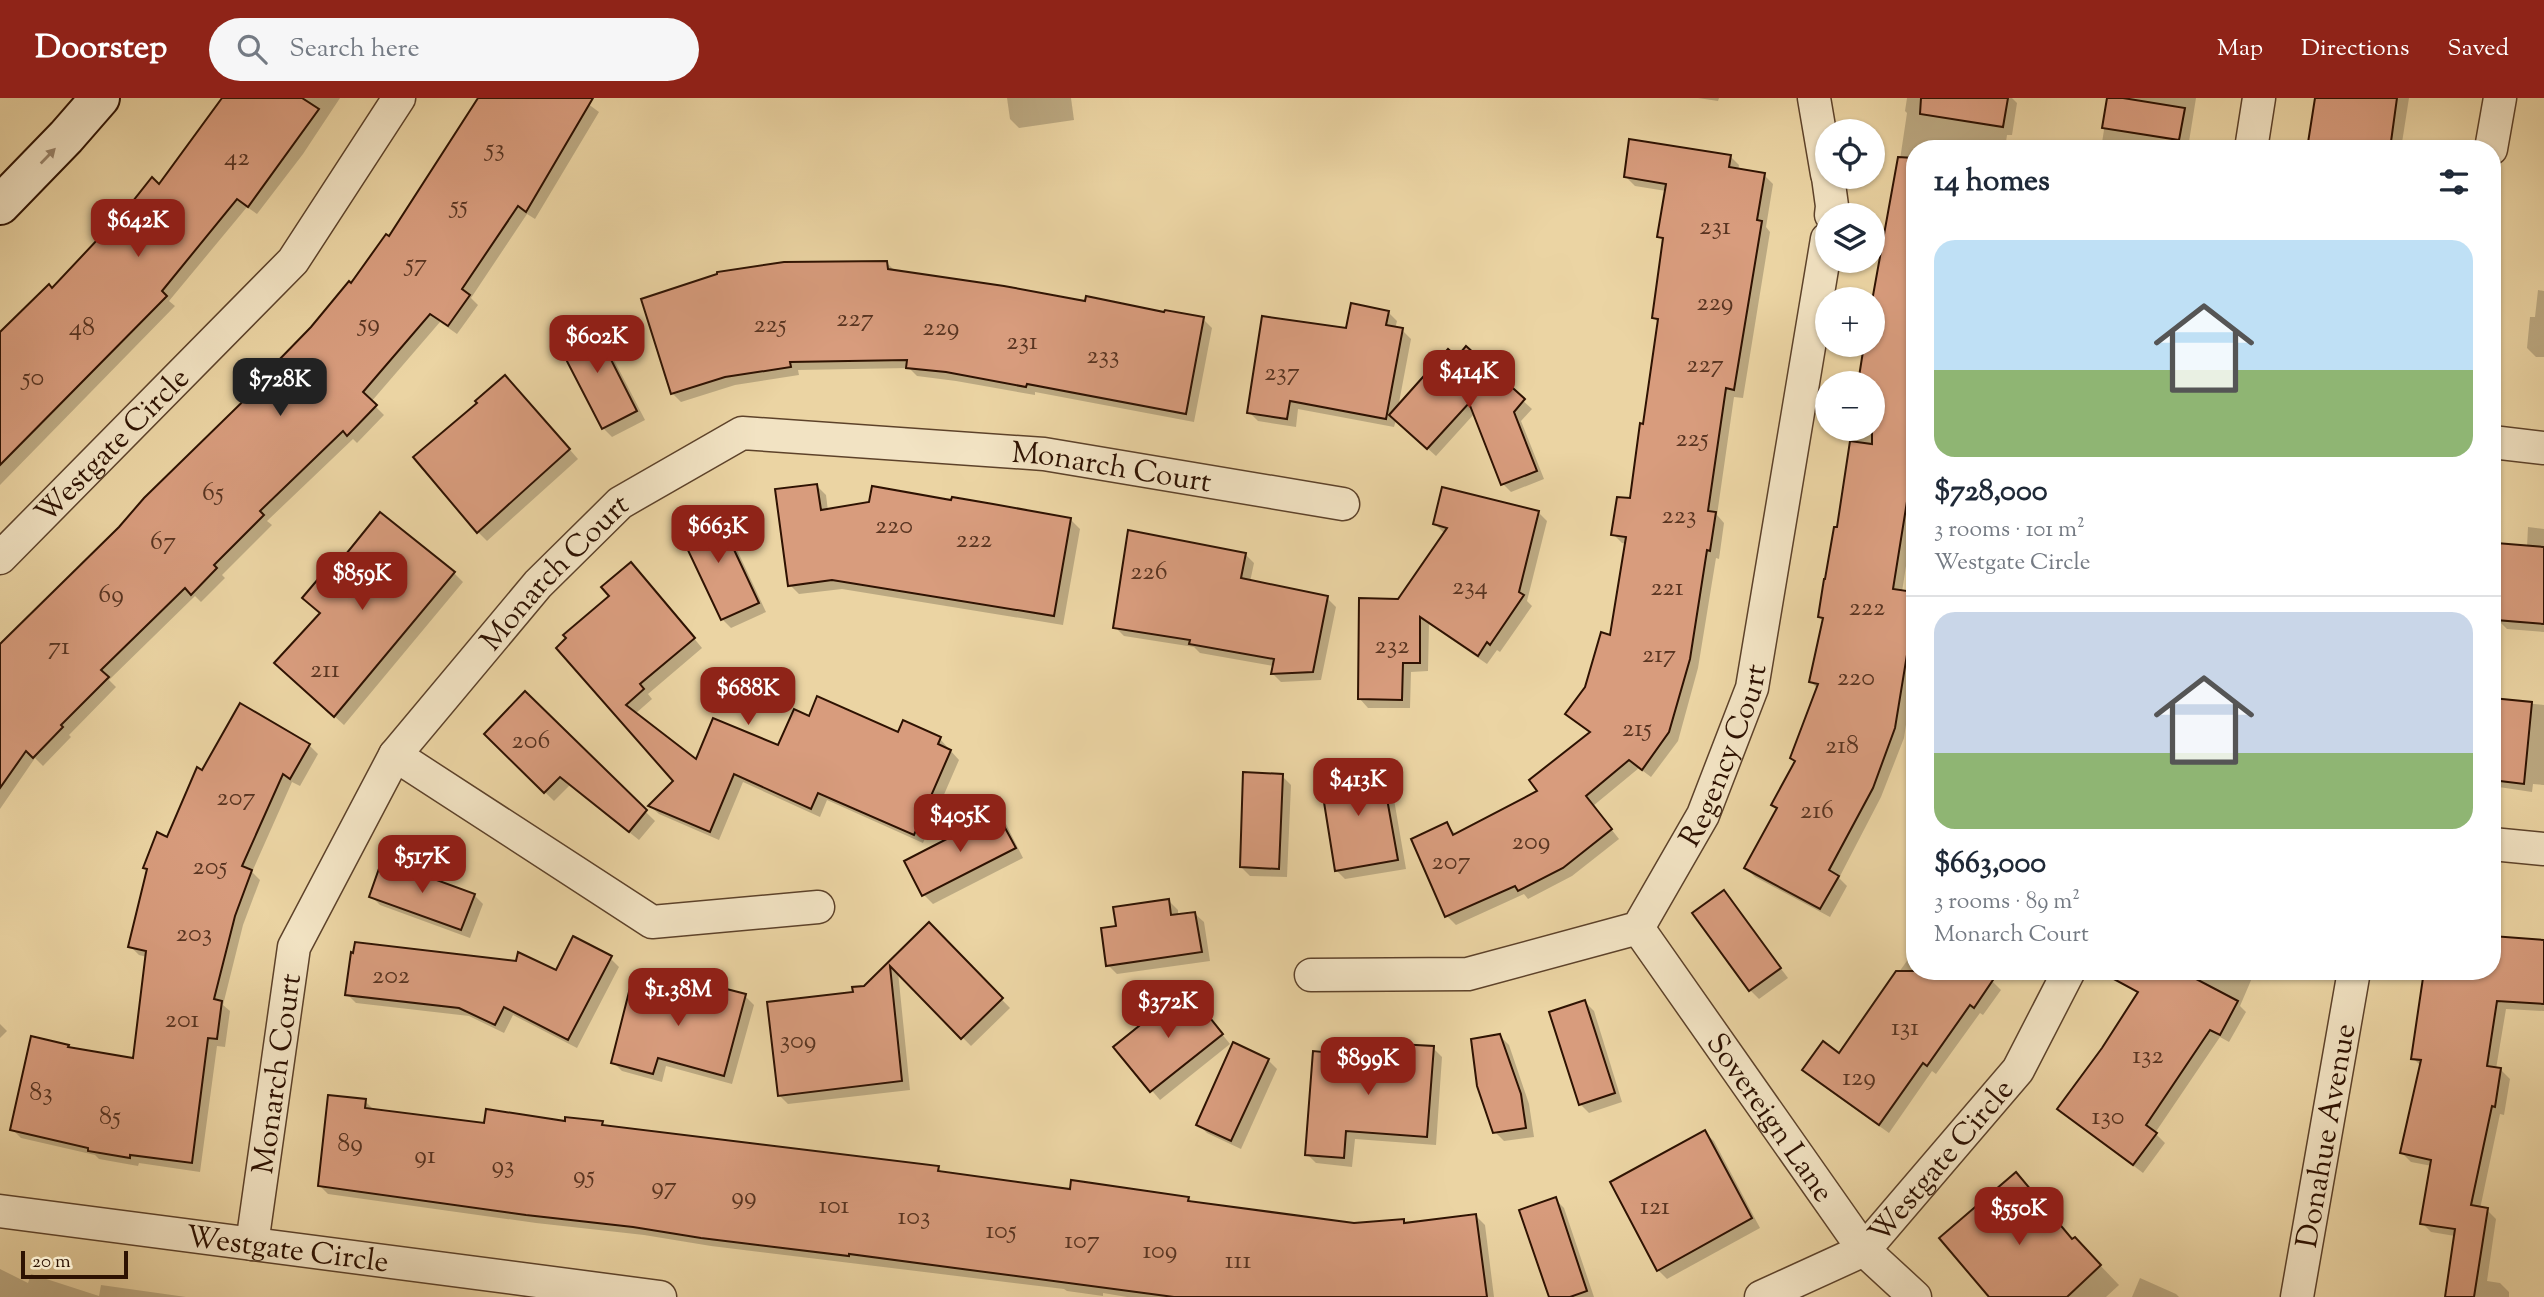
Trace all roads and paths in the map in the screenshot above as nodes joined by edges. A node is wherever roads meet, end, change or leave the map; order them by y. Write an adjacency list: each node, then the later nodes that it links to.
1 (100, 98): 9 (main road, one-way to 1)
2 (399, 98): 14 (street, Westgate Circle)
3 (1814, 98): 6 (street)
4 (2259, 98): 7 (street)
5 (2500, 98): 8 (street)
6 (1818, 119)
7 (2252, 140)
8 (2493, 140)
9 (0, 205)
10 (1821, 273): 19 (street, Regency Court)
11 (2501, 443): 12 (street)
12 (2544, 448)
13 (1343, 504): 15 (street, Monarch Court)
14 (0, 558)
15 (395, 755): 18 (street); 24 (street, Monarch Court)
16 (2501, 845): 17 (street)
17 (2544, 849)
18 (818, 907)
19 (1639, 928): 20 (street); 25 (street, Sovereign Lane)
20 (1311, 975)
21 (2064, 980): 25 (street, Westgate Circle)
22 (2352, 980): 29 (street, Donahue Avenue)
23 (0, 1211): 24 (street, Westgate Circle)
24 (252, 1244): 26 (street, Westgate Circle)
25 (1864, 1250): 27 (street, Westgate Circle); 28 (street, Sovereign Lane)
26 (660, 1297)
27 (1761, 1297)
28 (1914, 1297)
29 (2297, 1297)

